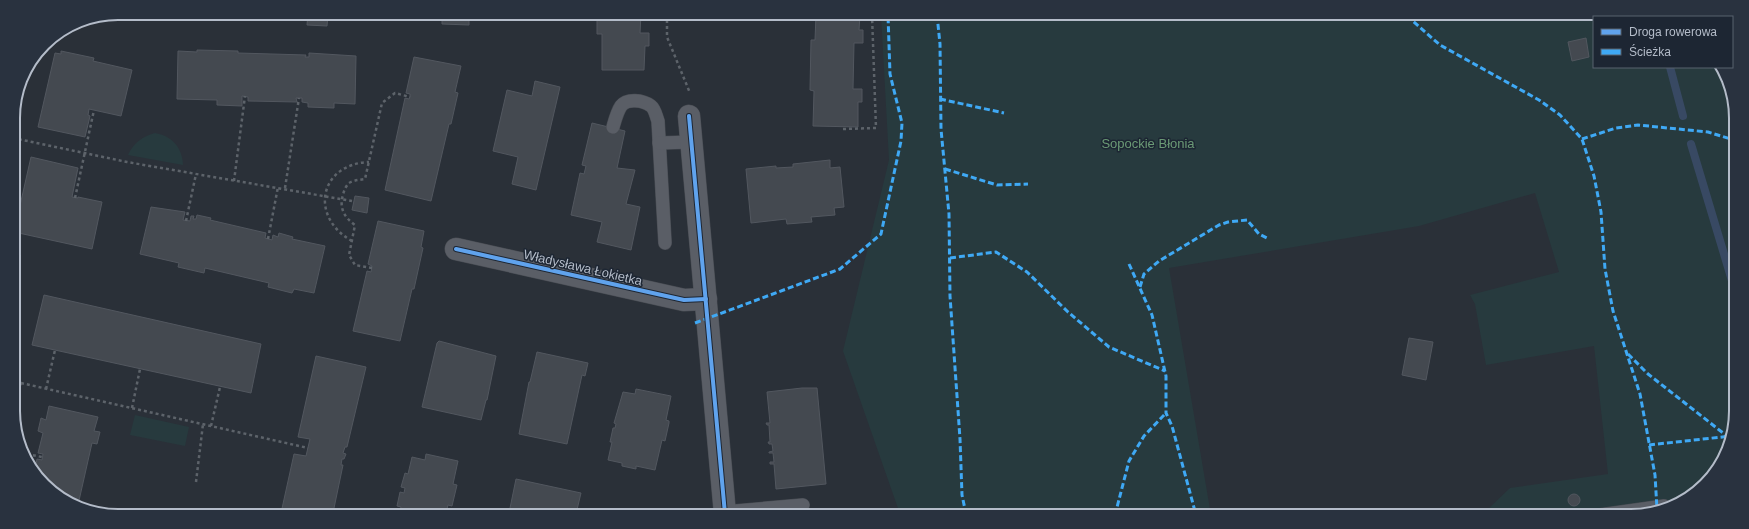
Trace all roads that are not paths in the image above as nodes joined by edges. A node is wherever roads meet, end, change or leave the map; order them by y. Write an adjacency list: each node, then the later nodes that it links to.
1 (689, 116): 3 (street)
2 (614, 127): 4 (lane)
3 (691, 142): 4 (lane); 7 (street)
4 (659, 143): 5 (lane)
5 (665, 243)
6 (456, 249): 7 (street, Władysława Łokietka)
7 (706, 299): 9 (street)
8 (803, 505): 10 (lane)
9 (724, 509)
10 (764, 509)

